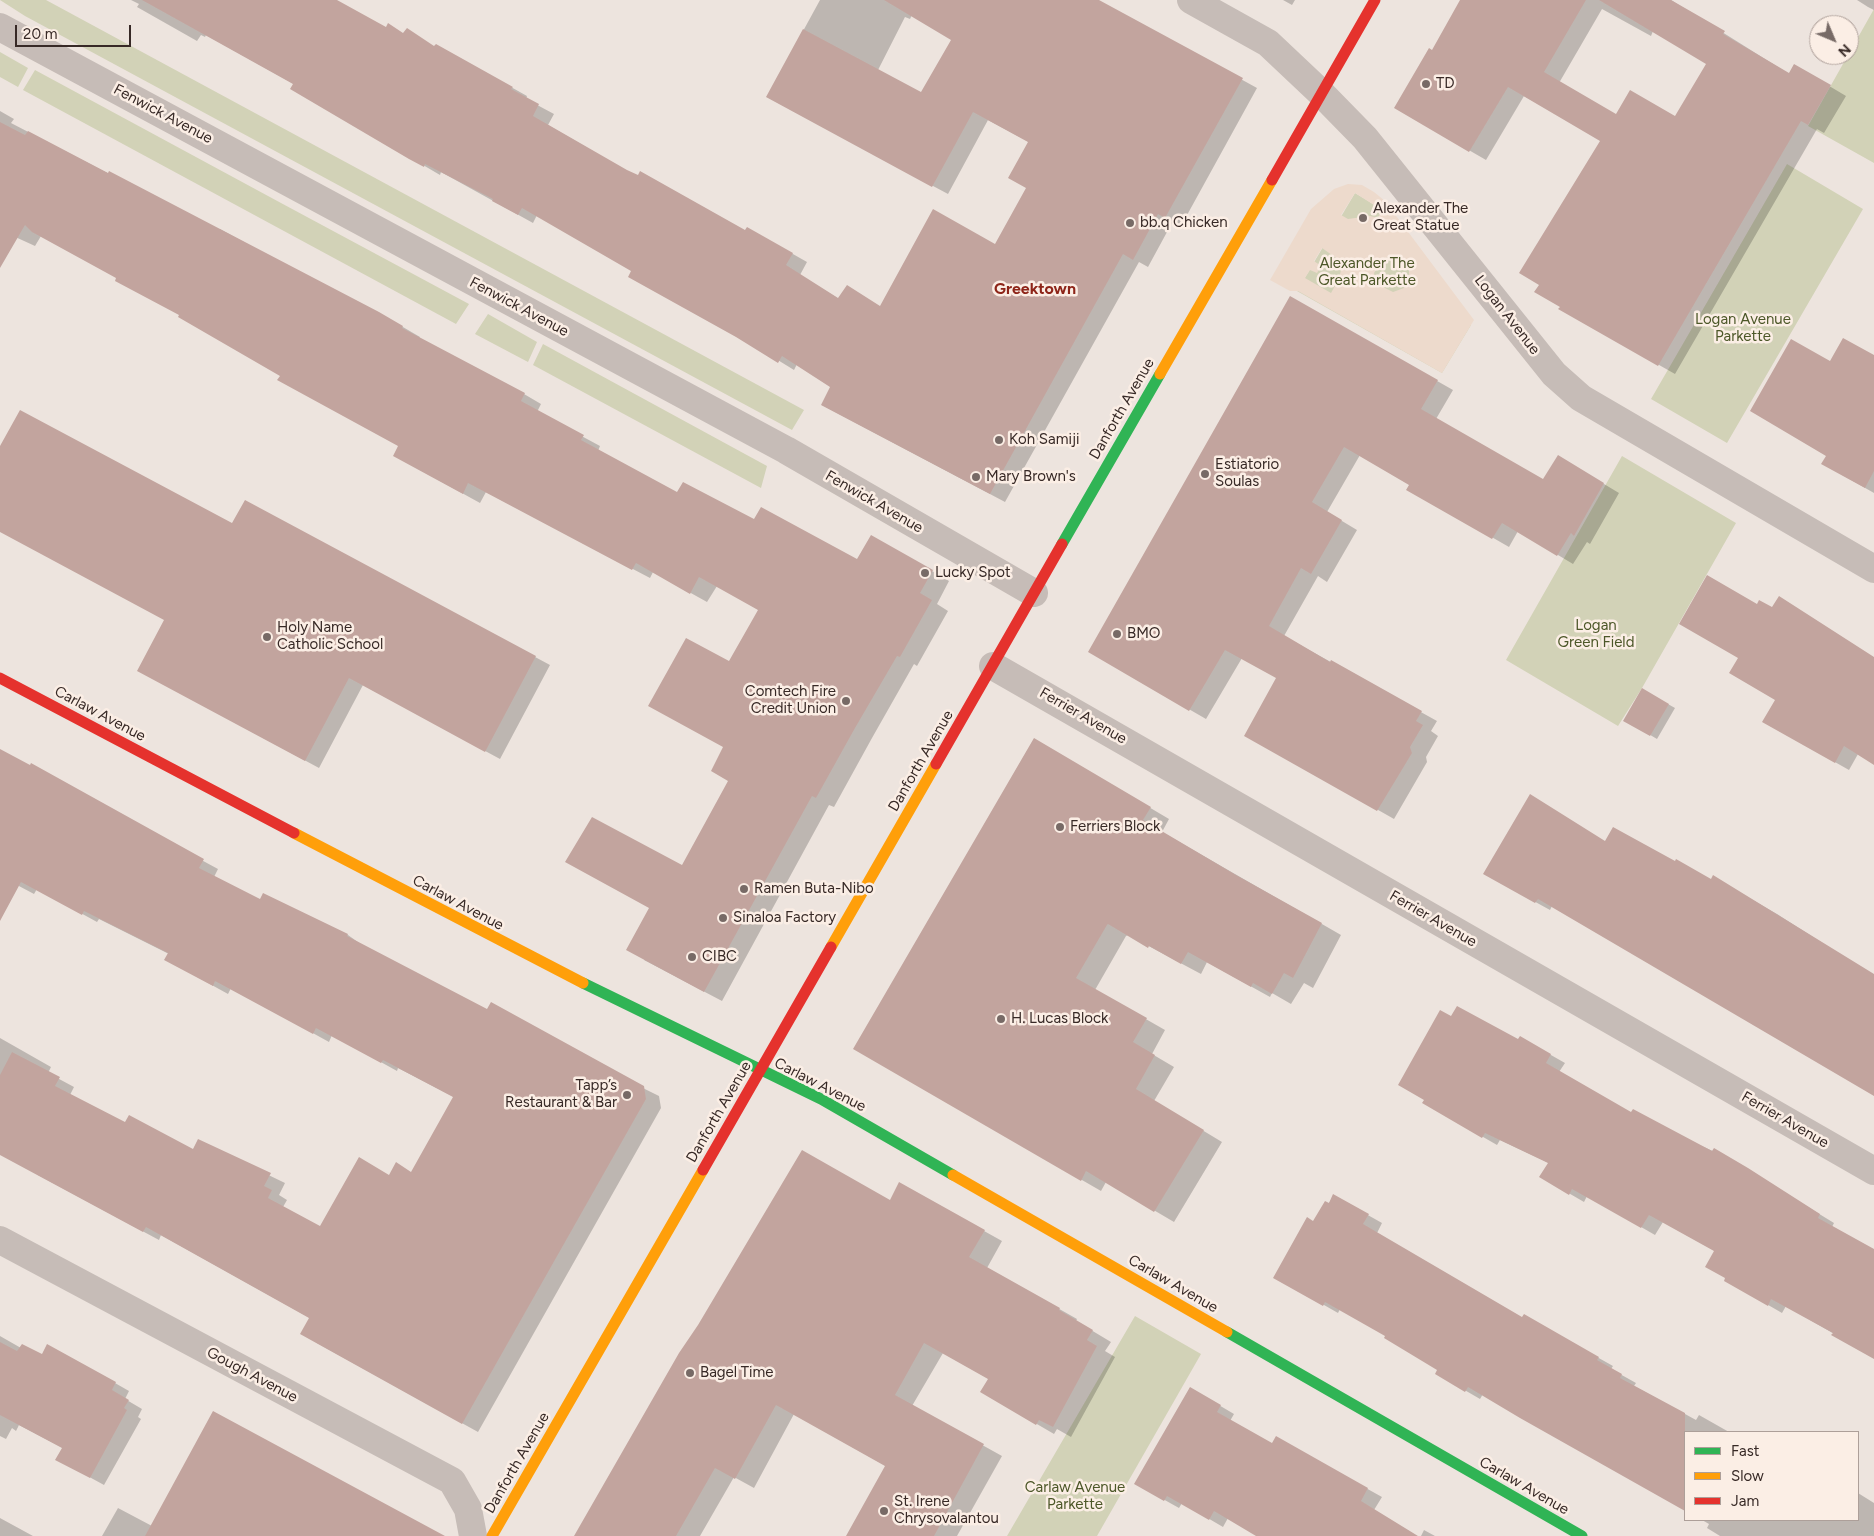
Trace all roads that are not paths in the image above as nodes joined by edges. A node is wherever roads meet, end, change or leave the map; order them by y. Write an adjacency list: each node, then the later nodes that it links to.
1 (1191, 0): 4 (street, Logan Avenue)
2 (1375, 0): 4 (street, Danforth Avenue)
3 (0, 26): 6 (street, Fenwick Avenue)
4 (1321, 93): 5 (street, Logan Avenue); 6 (street, Danforth Avenue)
5 (1874, 569)
6 (1034, 593): 7 (street, Danforth Avenue)
7 (993, 666): 9 (street, Danforth Avenue); 10 (street, Ferrier Avenue)
8 (0, 678): 9 (street, Carlaw Avenue)
9 (760, 1071): 13 (street, Danforth Avenue); 14 (street, Carlaw Avenue)
10 (1874, 1171)
11 (0, 1240): 12 (street, Gough Avenue)
12 (473, 1536)
13 (492, 1536)
14 (1582, 1536)

